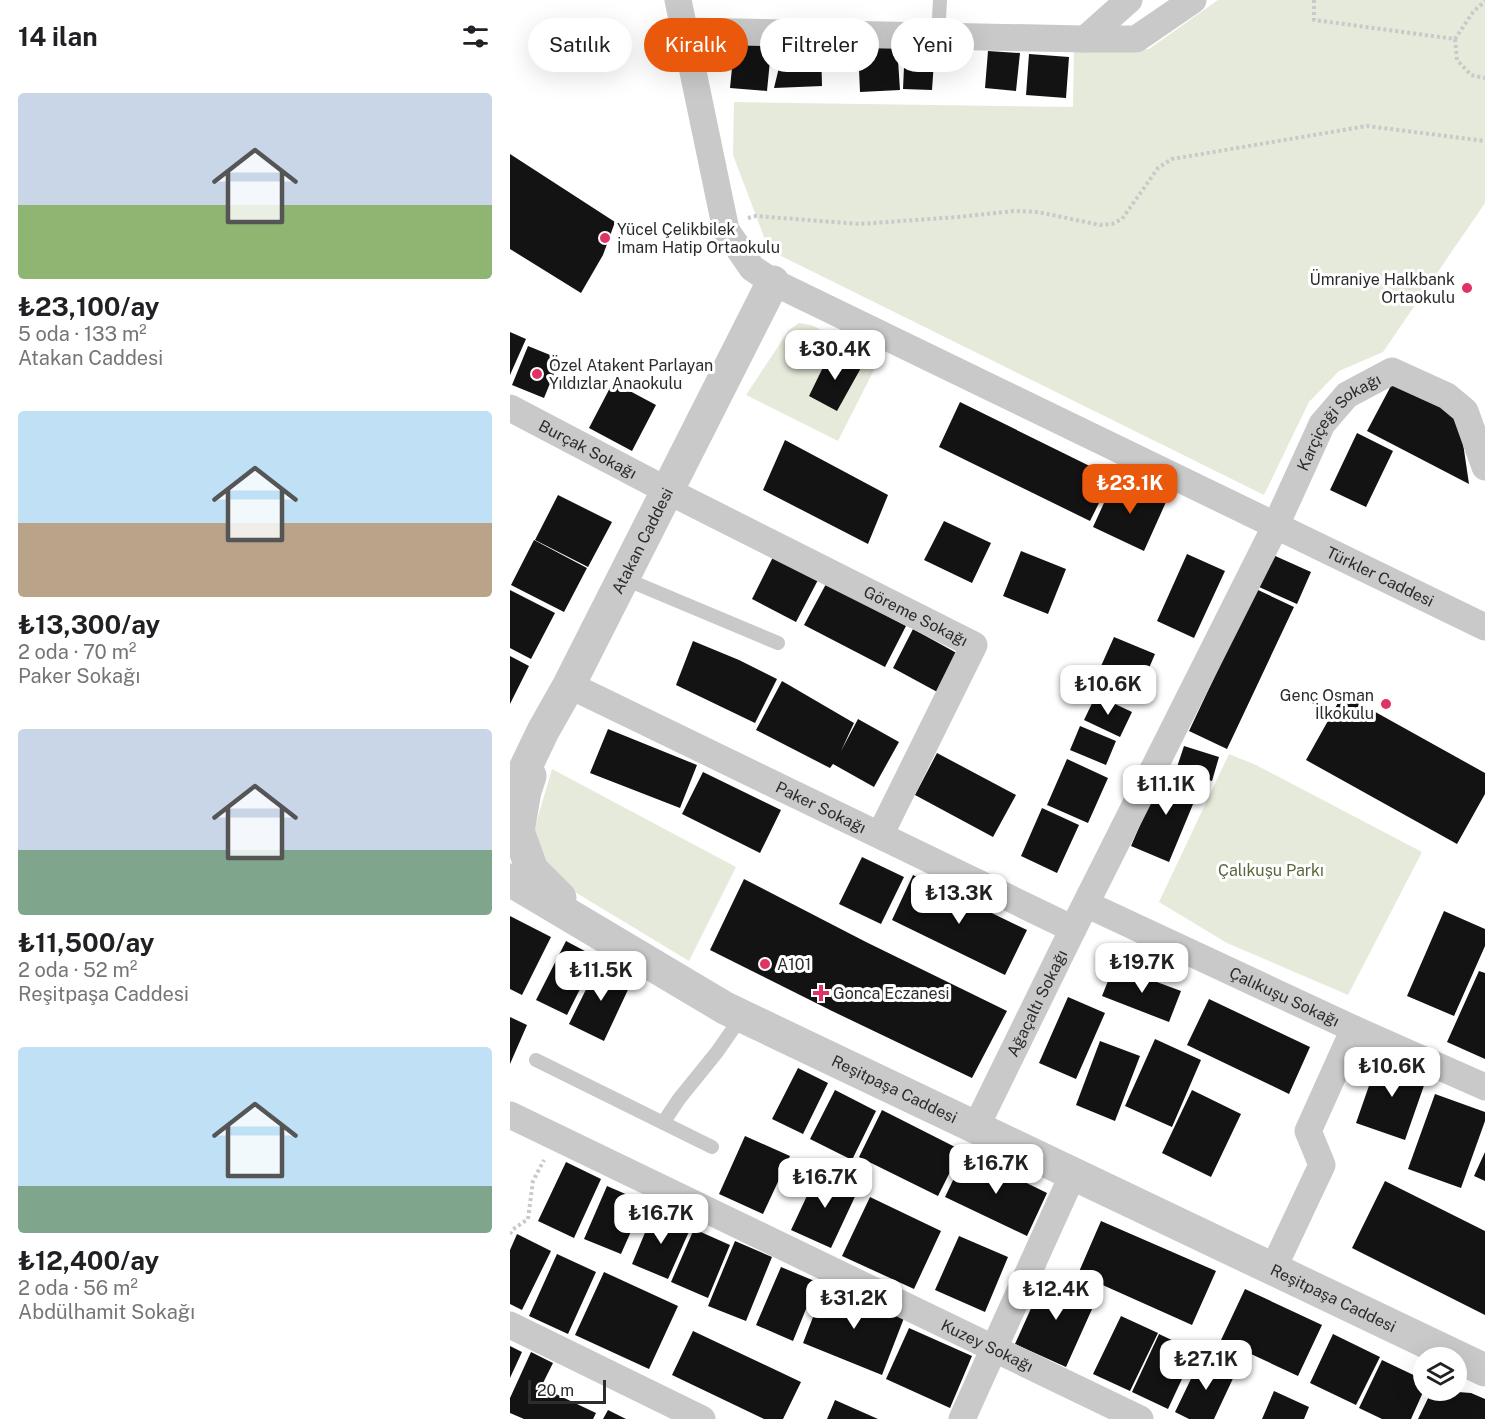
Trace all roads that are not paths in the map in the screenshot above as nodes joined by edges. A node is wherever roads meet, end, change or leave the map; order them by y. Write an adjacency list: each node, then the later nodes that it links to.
1 (678, 0): 5 (street)
2 (940, 0): 6 (lane)
3 (1129, 0): 10 (street)
4 (1193, 0): 10 (street)
5 (681, 18)
6 (939, 18)
7 (748, 32): 8 (street)
8 (891, 35)
9 (974, 37): 10 (street)
10 (1085, 39)
11 (693, 72): 12 (street)
12 (773, 282): 15 (street, Atakan Caddesi); 16 (street)
13 (510, 408): 15 (street, Burçak Sokağı)
14 (1485, 467): 16 (street, Karçiçeği Sokağı)
15 (668, 491): 17 (street, Atakan Caddesi); 23 (street, Göreme Sokağı)
16 (1276, 525): 18 (street, Türkler Caddesi); 25 (street, Ağaçaltı Sokağı)
17 (623, 578): 19 (lane); 20 (street, Atakan Caddesi)
18 (1485, 627)
19 (778, 643)
20 (569, 685): 21 (street, Atakan Caddesi); 23 (street, Paker Sokağı)
21 (543, 731): 22 (street, Atakan Caddesi); 27 (street)
22 (510, 800)
23 (880, 835): 26 (street, Paker Sokağı)
24 (510, 880): 27 (street, Reşitpaşa Caddesi)
25 (1086, 904): 26 (street, Ağaçaltı Sokağı); 29 (street, Çalıkuşu Sokağı)
26 (1073, 929): 34 (street, Ağaçaltı Sokağı)
27 (595, 931): 28 (street, Reşitpaşa Caddesi)
28 (742, 1016): 33 (lane); 34 (street, Reşitpaşa Caddesi)
29 (1354, 1029): 31 (street, Çalıkuşu Sokağı); 37 (street)
30 (536, 1060): 33 (lane)
31 (1485, 1087)
32 (510, 1115): 39 (street, Kuzey Sokağı)
33 (663, 1123): 35 (lane)
34 (976, 1127): 36 (street, Reşitpaşa Caddesi)
35 (712, 1147)
36 (1072, 1174): 37 (street, Reşitpaşa Caddesi); 39 (street)
37 (1273, 1269): 40 (street, Reşitpaşa Caddesi)
38 (510, 1325): 41 (street)
39 (994, 1349): 42 (street); 43 (street, Kuzey Sokağı)
40 (1485, 1370)
41 (702, 1419)
42 (962, 1419)
43 (1140, 1419)

